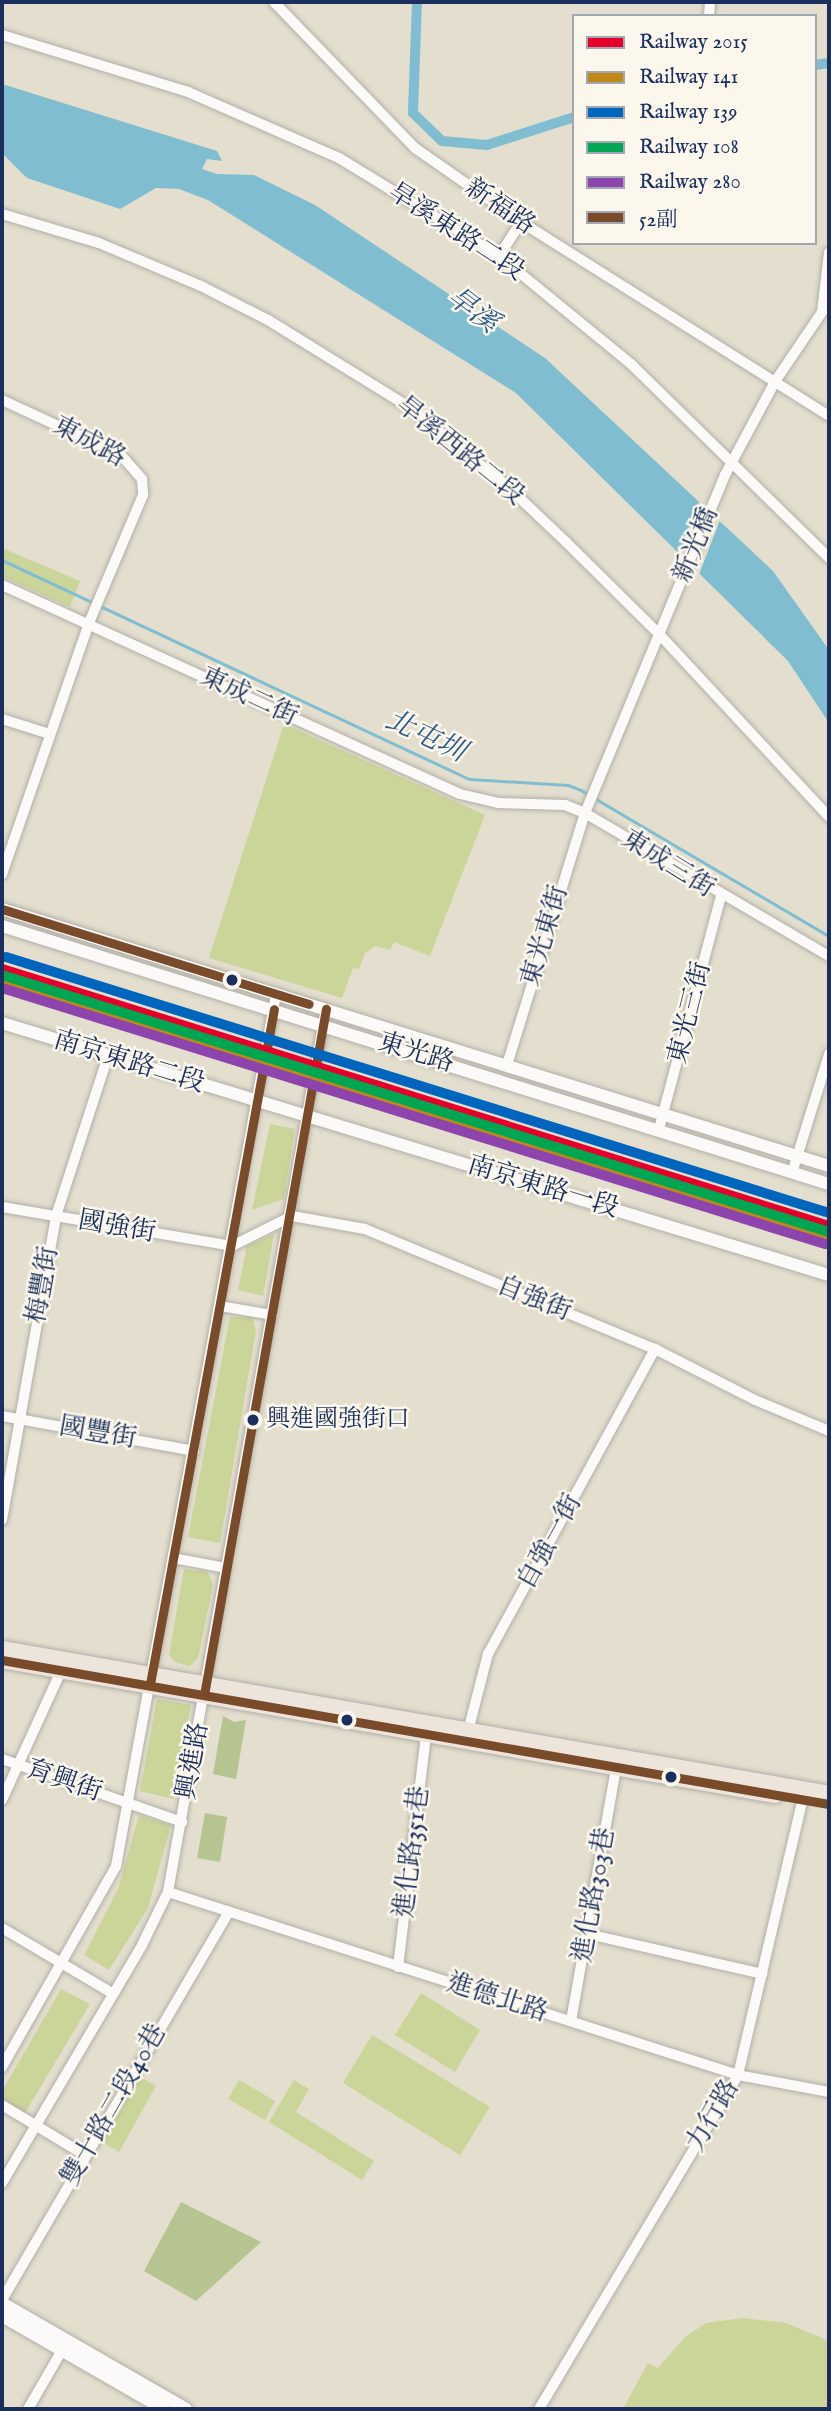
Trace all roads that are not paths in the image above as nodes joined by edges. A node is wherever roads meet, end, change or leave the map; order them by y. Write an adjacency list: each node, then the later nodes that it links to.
1 (274, 2): 4 (street, 新福路)
2 (2, 35): 6 (street, 旱溪東路二段)
3 (2, 214): 14 (street, 旱溪西路二段)
4 (521, 222): 6 (street); 7 (street, 新福路)
5 (829, 252): 7 (street, 新光橋)
6 (499, 256): 10 (street, 旱溪東路二段)
7 (776, 380): 9 (street, 新福路); 10 (street, 新光橋)
8 (2, 400): 13 (street, 東成路)
9 (829, 416)
10 (732, 463): 11 (street, 旱溪東路二段); 14 (street, 新光橋)
11 (829, 558)
12 (2, 585): 13 (street, 東成二街)
13 (89, 623): 16 (street); 18 (street, 東成二街)
14 (660, 635): 17 (street, 新光橋); 20 (street, 旱溪西路二段)
15 (2, 719): 16 (street)
16 (50, 734): 21 (street)
17 (596, 788): 19 (street, 東光東街)
18 (498, 803): 19 (street, 東成三街)
19 (586, 811): 22 (street, 東成三街); 33 (street, 東光東街)
20 (829, 817)
21 (2, 873)
22 (721, 896): 25 (street, 東成三街); 35 (street, 東光三街)
23 (2, 909): 26 (street, 東光路)
24 (2, 926): 27 (street, 東光路)
25 (829, 956)
26 (276, 994): 27 (street); 28 (street, 東光路)
27 (274, 1009): 30 (street, 東光路); 34 (street)
28 (326, 1009): 30 (street, 興進路); 33 (street, 東光路)
29 (2, 1023): 32 (street, 南京東路二段)
30 (323, 1024): 36 (street, 興進路); 37 (street, 東光路)
31 (829, 1054): 38 (street)
32 (108, 1056): 34 (street, 南京東路二段); 43 (street, 梅豐街)
33 (507, 1065): 35 (street, 東光路)
34 (256, 1100): 36 (street, 南京東路一段); 45 (street)
35 (664, 1115): 37 (street, 東光三街); 38 (street, 東光路)
36 (309, 1117): 44 (street, 興進路); 46 (street, 南京東路一段)
37 (659, 1129): 40 (street, 東光路)
38 (797, 1155): 39 (street, 東光路); 40 (street)
39 (829, 1166)
40 (792, 1173): 41 (street, 東光路)
41 (829, 1184)
42 (2, 1207): 43 (street, 國強街)
43 (56, 1216): 45 (street, 國強街); 51 (street, 梅豐街)
44 (292, 1216): 45 (street); 48 (street, 興進路); 49 (street, 自強街)
45 (232, 1246): 47 (street)
46 (829, 1275)
47 (220, 1306): 48 (street); 53 (street)
48 (272, 1315): 56 (street, 興進路)
49 (655, 1349): 52 (street, 自強街); 63 (street, 自強一街)
50 (2, 1416): 51 (street, 國豐街)
51 (21, 1420): 53 (street, 國豐街); 54 (street, 梅豐街)
52 (829, 1431)
53 (194, 1451): 55 (street)
54 (2, 1520)
55 (173, 1558): 56 (street); 60 (street)
56 (226, 1568): 61 (street, 興進路)
57 (2, 1648): 60 (main road)
58 (2, 1660): 59 (main road)
59 (61, 1671): 60 (main road); 65 (street)
60 (151, 1679): 61 (main road); 70 (street)
61 (205, 1689): 62 (main road); 63 (main road); 72 (street, 興進路)
62 (426, 1737): 63 (main road); 78 (street, 進化路351巷)
63 (467, 1737): 66 (main road); 67 (main road)
64 (2, 1759): 65 (street, 育興街)
65 (18, 1765): 69 (street); 70 (street, 育興街)
66 (617, 1769): 67 (main road); 76 (street, 進化路303巷)
67 (804, 1794): 68 (main road); 71 (main road); 79 (street, 力行路)
68 (829, 1794)
69 (2, 1800)
70 (127, 1803): 72 (street, 育興街); 77 (street)
71 (829, 1804)
72 (182, 1822): 73 (street, 興進路)
73 (168, 1892): 74 (street, 進德北路); 80 (street, 興進路)
74 (229, 1911): 78 (street, 進德北路); 87 (street, 雙十路二段40巷)
75 (2, 1928): 77 (street)
76 (588, 1934): 79 (street); 81 (street, 進化路303巷)
77 (62, 1964): 80 (street); 82 (street)
78 (398, 1967): 81 (street, 進德北路)
79 (762, 1974): 83 (street, 力行路)
80 (112, 1993): 86 (street, 興進路)
81 (571, 2021): 83 (street, 進德北路)
82 (2, 2067)
83 (738, 2075): 84 (street, 進德北路); 96 (street, 力行路)
84 (829, 2092)
85 (2, 2105): 86 (street)
86 (36, 2125): 87 (street); 88 (street, 興進路)
87 (85, 2155): 89 (street, 雙十路二段40巷)
88 (2, 2183)
89 (2, 2302): 91 (street)
90 (2, 2316): 91 (street)
91 (64, 2346): 92 (street); 93 (street)
92 (150, 2401): 94 (street); 95 (street)
93 (28, 2409)
94 (164, 2409)
95 (186, 2409)
96 (539, 2409)

